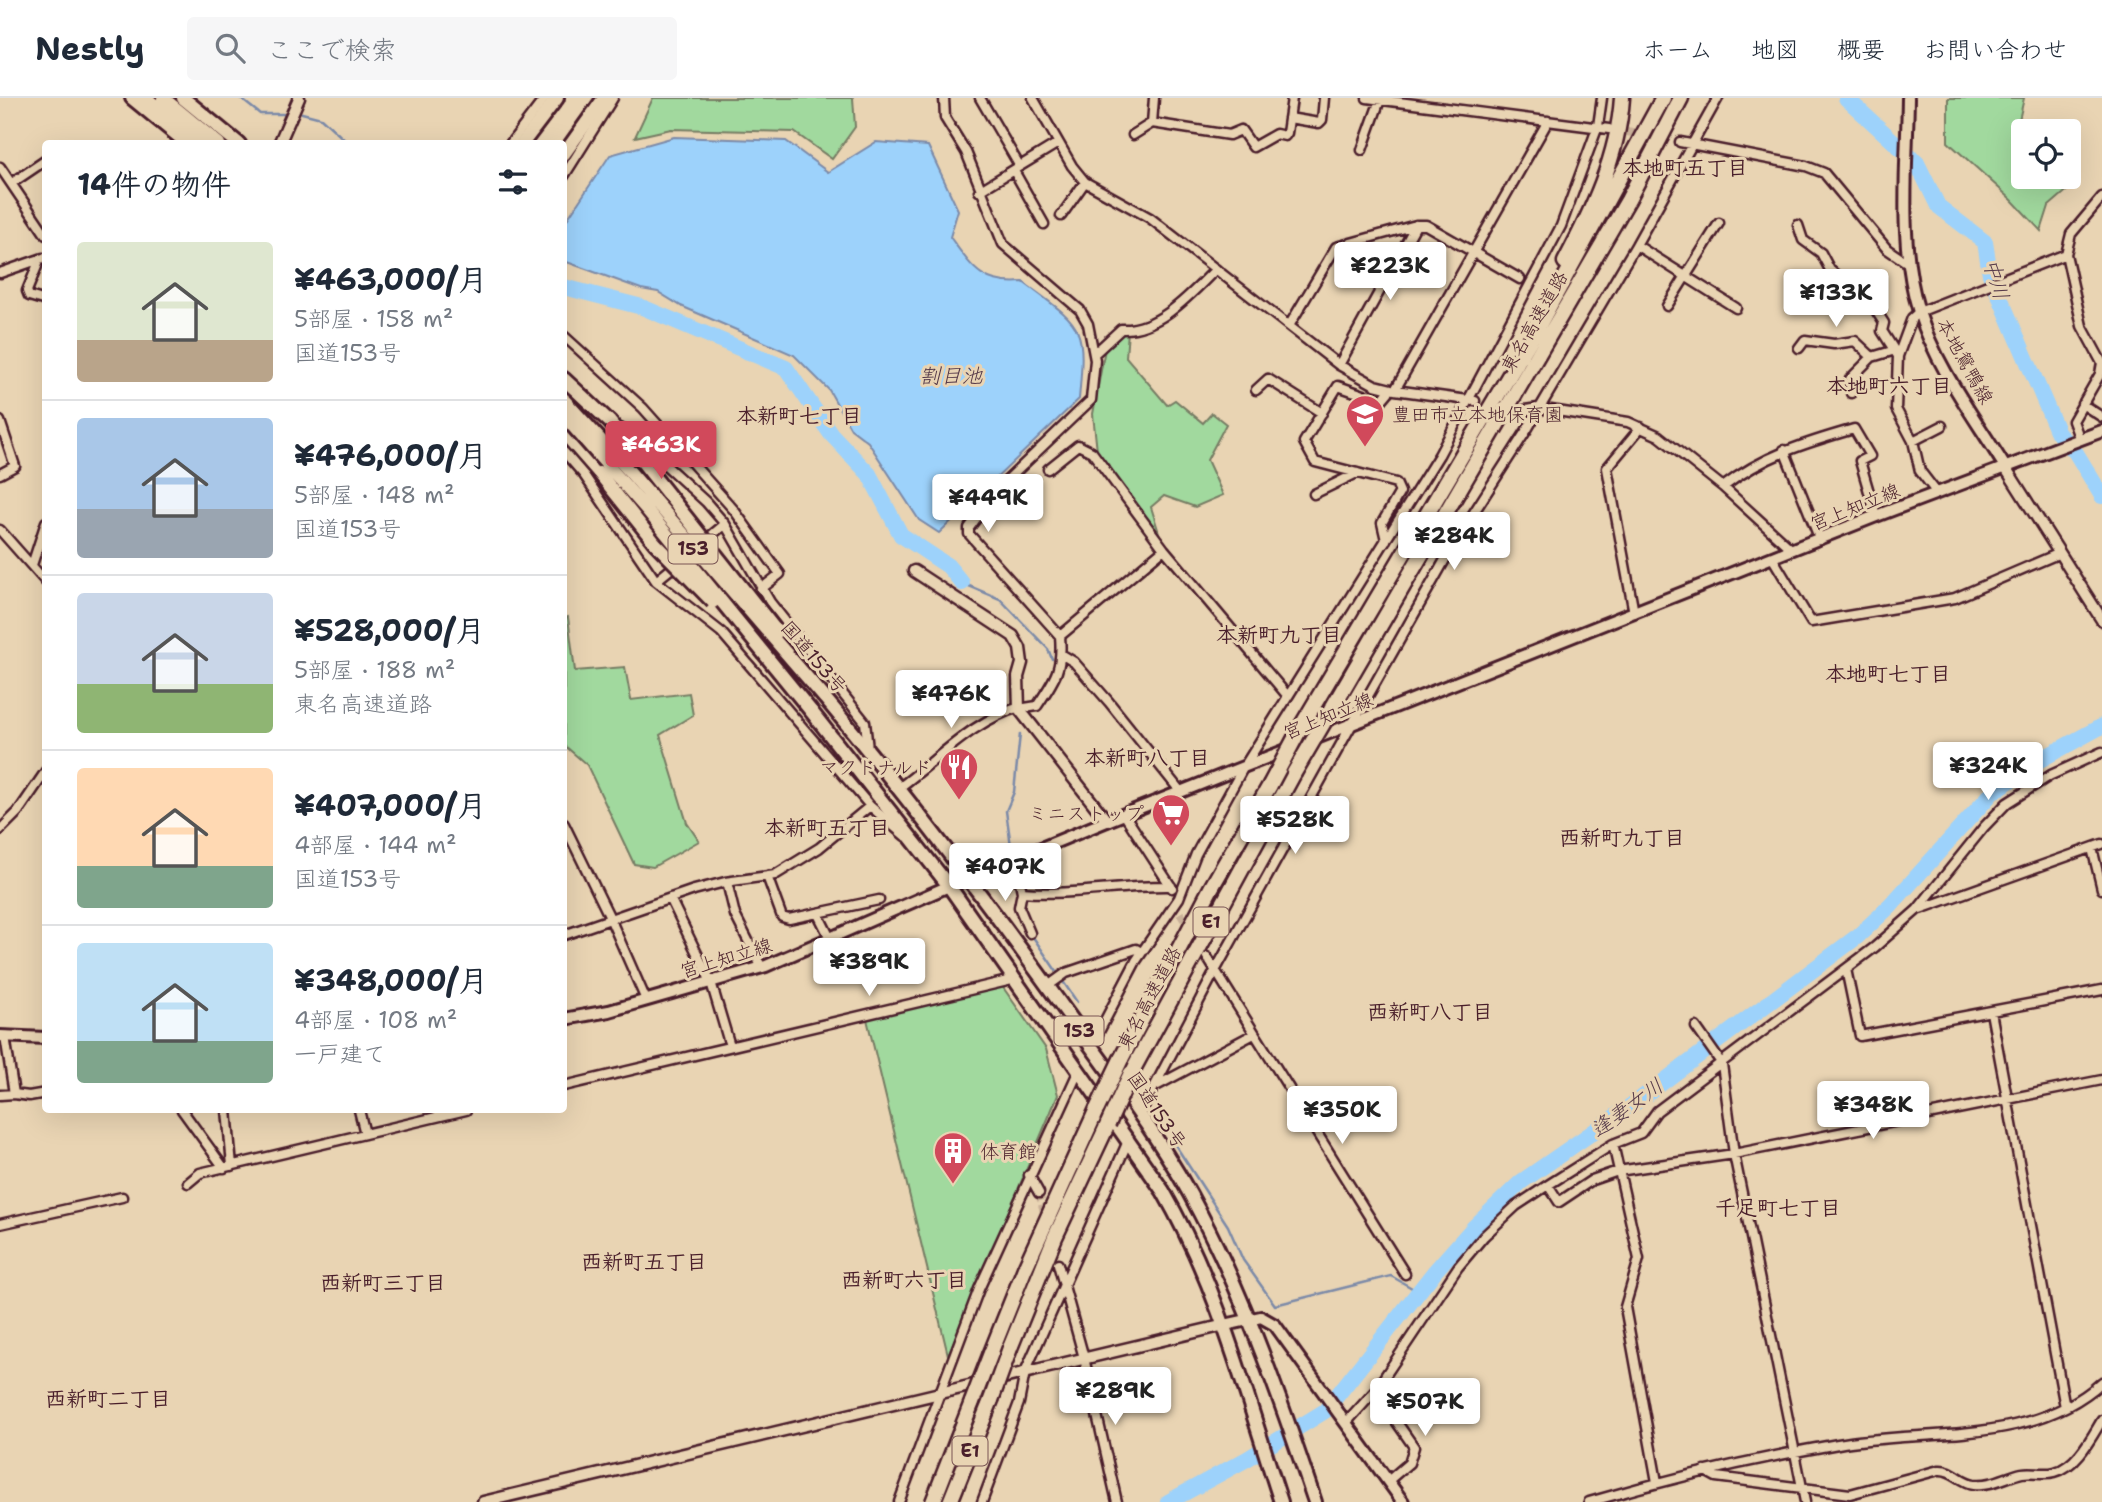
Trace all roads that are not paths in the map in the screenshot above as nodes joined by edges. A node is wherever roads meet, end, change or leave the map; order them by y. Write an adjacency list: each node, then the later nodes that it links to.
1 (132, 98): 30 (highway)
2 (146, 98): 31 (highway)
3 (163, 98): 32 (highway)
4 (183, 98): 33 (highway)
5 (545, 98): 35 (street)
6 (557, 98): 36 (highway)
7 (604, 98): 40 (highway)
8 (613, 98): 45 (street)
9 (944, 98): 48 (street)
10 (980, 98): 44 (street)
11 (1033, 98): 38 (street)
12 (1154, 98): 26 (street)
13 (1293, 98): 24 (street)
14 (1324, 98): 24 (street)
15 (1367, 98): 22 (street)
16 (1602, 98): 27 (street)
17 (1622, 98): 104 (highway)
18 (1663, 98): 104 (highway, 東名高速道路 / E1)
19 (1681, 98): 231 (highway, 東名高速道路 / E1, bridge)
20 (1718, 98): 39 (street)
21 (1908, 98): 62 (main road, 本地鴛鴨線)
22 (1380, 100): 25 (street); 41 (street)
23 (297, 103): 34 (street)
24 (1289, 118): 26 (street)
25 (1548, 121): 27 (street); 58 (street)
26 (1152, 123): 29 (street)
27 (1598, 126): 28 (street); 84 (street)
28 (1609, 129)
29 (1133, 135)
30 (183, 140)
31 (198, 140)
32 (214, 140)
33 (234, 140)
34 (281, 140)
35 (513, 140)
36 (525, 140)
37 (1680, 142): 39 (street)
38 (1058, 143): 44 (street); 46 (street)
39 (1692, 144): 57 (street); 62 (street)
40 (567, 149)
41 (1362, 150)
42 (42, 163): 47 (street)
43 (0, 167): 47 (street)
44 (1016, 168): 48 (street); 53 (street)
45 (567, 171)
46 (1085, 182): 51 (street); 63 (street)
47 (12, 183): 56 (street)
48 (979, 191): 76 (street)
49 (2102, 197): 50 (street)
50 (2099, 206): 59 (street)
51 (1061, 216)
52 (1719, 223): 65 (street)
53 (1044, 224)
54 (1416, 225): 58 (street); 71 (street); 79 (street)
55 (1798, 225): 77 (street)
56 (42, 229)
57 (1636, 245): 65 (street); 87 (street)
58 (1473, 251): 66 (street); 82 (street)
59 (2066, 254): 70 (street); 86 (street)
60 (42, 258): 64 (street)
61 (42, 260): 67 (street)
62 (1910, 265): 70 (main road, 本地鴛鴨線)
63 (1216, 269): 71 (street); 76 (street)
64 (0, 274)
65 (1686, 277): 68 (street); 69 (street)
66 (1520, 279)
67 (42, 300)
68 (1667, 306)
69 (1736, 308)
70 (1919, 312): 77 (street); 102 (main road, 本地鴛鴨線)
71 (1289, 326): 79 (street)
72 (567, 339): 73 (street)
73 (571, 343): 74 (street); 124 (street)
74 (567, 348)
75 (1798, 348): 78 (street)
76 (1094, 354): 127 (street)
77 (1895, 354): 78 (street); 98 (street)
78 (1872, 357): 83 (street)
79 (1339, 365): 82 (street)
80 (567, 382): 93 (highway, 153)
81 (1256, 390): 89 (street)
82 (1393, 390): 84 (street); 89 (street)
83 (1851, 393)
84 (1471, 400): 114 (street)
85 (567, 403): 130 (highway, 国道153号 / 153, bridge)
86 (2082, 404): 90 (street); 99 (street)
87 (1538, 408): 88 (street); 94 (street); 133 (street)
88 (1525, 410)
89 (1322, 413): 105 (street)
90 (2102, 417)
91 (567, 418): 132 (highway, 国道153号 / 153, bridge)
92 (0, 421): 106 (street)
93 (610, 422): 111 (street); 130 (highway, 153, bridge)
94 (1641, 426): 107 (street); 125 (street)
95 (1942, 426): 98 (street)
96 (2102, 431): 99 (main road, 宮上知立線)
97 (567, 436): 132 (highway, 153, bridge)
98 (1913, 441): 108 (street)
99 (2078, 441): 102 (main road, 宮上知立線)
100 (1784, 450): 107 (street); 110 (street); 115 (street)
101 (567, 455): 123 (street)
102 (2005, 467): 108 (main road, 宮上知立線); 118 (street)
103 (1048, 469): 116 (street)
104 (1453, 470): 230 (highway, 東名高速道路 / E1, bridge)
105 (1357, 473): 109 (street); 114 (street)
106 (0, 474)
107 (1723, 487): 117 (street)
108 (1937, 493): 110 (main road, 宮上知立線)
109 (1314, 494)
110 (1876, 516): 115 (main road, 宮上知立線)
111 (725, 524): 123 (street); 124 (street)
112 (0, 530): 120 (street)
113 (42, 534): 120 (street)
114 (1386, 540): 129 (street)
115 (1819, 540): 117 (main road, 宮上知立線)
116 (1164, 549): 127 (street); 129 (street)
117 (1792, 550): 119 (main road, 宮上知立線)
118 (2060, 553): 119 (street); 126 (street)
119 (1773, 559): 125 (main road, 宮上知立線)
120 (32, 565): 122 (street)
121 (914, 572): 131 (street)
122 (42, 577)
123 (656, 582): 140 (street)
124 (761, 589): 134 (street)
125 (1634, 613): 133 (main road, 宮上知立線)
126 (2102, 620)
127 (1060, 636): 128 (street)
128 (1061, 654): 131 (street); 139 (street)
129 (1286, 694): 136 (street)
130 (824, 697): 134 (highway, 国道153号 / 153)
131 (1020, 708): 138 (street); 142 (street)
132 (811, 711): 145 (highway, 国道153号 / 153)
133 (1351, 726): 136 (main road, 宮上知立線); 170 (street)
134 (868, 749): 138 (highway, 国道153号 / 153)
135 (2102, 752): 159 (street)
136 (1242, 770): 139 (main road, 宮上知立線); 157 (street)
137 (42, 777): 143 (street)
138 (900, 788): 150 (highway, 国道153号 / 153)
139 (1181, 792): 141 (main road, 宮上知立線)
140 (870, 806): 145 (street); 149 (street)
141 (1125, 814): 142 (main road, 宮上知立線); 153 (street)
142 (1107, 821): 148 (main road, 宮上知立線)
143 (0, 830)
144 (567, 830): 162 (street)
145 (913, 841): 152 (highway, 国道153号 / 153)
146 (2102, 844): 147 (street)
147 (2092, 848): 154 (street); 159 (street)
148 (1016, 859): 150 (main road, 宮上知立線); 155 (street)
149 (767, 876): 151 (street); 161 (street)
150 (967, 879): 152 (main road, 宮上知立線); 173 (highway, 国道153号 / 153)
151 (727, 882): 156 (street); 168 (street)
152 (949, 886): 165 (main road, 宮上知立線); 171 (highway, 国道153号 / 153)
153 (1171, 886): 155 (street); 157 (street)
154 (2102, 889)
155 (1022, 892): 164 (street)
156 (670, 898): 162 (street); 172 (street)
157 (1179, 898): 160 (street); 166 (street)
158 (879, 900): 161 (street)
159 (1917, 910): 169 (street)
160 (1180, 913)
161 (818, 914): 165 (street)
162 (610, 918): 163 (street); 175 (street)
163 (567, 933)
164 (1030, 933)
165 (830, 938): 168 (main road, 宮上知立線)
166 (1141, 952): 173 (street); 183 (street)
167 (1207, 957): 170 (street)
168 (762, 968): 172 (main road, 宮上知立線)
169 (1846, 969): 176 (street); 184 (street)
170 (1215, 971): 179 (street); 188 (street)
171 (1016, 979): 182 (street); 185 (highway, 国道153号 / 153)
172 (711, 982): 175 (main road, 宮上知立線); 182 (street)
173 (1048, 986): 183 (highway, 国道153号 / 153)
174 (2102, 990): 176 (street)
175 (646, 1000): 177 (main road, 宮上知立線)
176 (1991, 1012): 192 (street)
177 (567, 1018)
178 (1698, 1031): 184 (street)
179 (1254, 1034): 188 (street); 211 (street)
180 (2, 1036): 181 (main road); 189 (street)
181 (42, 1038)
182 (730, 1046): 187 (street)
183 (1091, 1047): 197 (highway, 国道153号 / 153)
184 (1721, 1062): 200 (street); 201 (street)
185 (1079, 1070): 199 (highway, 国道153号 / 153); 204 (street)
186 (2102, 1080): 192 (street)
187 (567, 1085)
188 (1156, 1086): 197 (street)
189 (14, 1094): 190 (street); 191 (street)
190 (42, 1094)
191 (0, 1095)
192 (2007, 1099): 201 (street); 220 (street)
193 (184, 1113): 202 (street)
194 (227, 1113): 202 (street)
195 (360, 1113): 198 (street)
196 (453, 1113): 198 (street)
197 (1139, 1116): 213 (highway, 国道153号 / 153)
198 (365, 1134): 202 (street)
199 (1129, 1139): 212 (street); 214 (highway, 国道153号 / 153)
200 (1613, 1144): 203 (street); 206 (street)
201 (1734, 1154): 203 (street); 223 (street)
202 (228, 1167): 205 (street)
203 (1618, 1171): 206 (street); 226 (street)
204 (1029, 1175): 207 (street); 219 (street)
205 (188, 1183)
206 (1548, 1185): 218 (street)
207 (1039, 1194)
208 (122, 1197): 209 (street)
209 (0, 1224)
210 (1058, 1264): 212 (street)
211 (1405, 1274)
212 (1066, 1285): 215 (street); 216 (street)
213 (1248, 1320): 214 (main road); 222 (main road); 235 (highway, 国道153号 / 153)
214 (1225, 1325): 215 (street); 234 (highway, 国道153号 / 153)
215 (1084, 1358): 216 (street); 233 (street)
216 (1025, 1372): 219 (street); 232 (street)
217 (2102, 1382): 220 (street)
218 (1375, 1391): 222 (street); 225 (street)
219 (942, 1392): 228 (street); 229 (street)
220 (2065, 1407): 223 (street)
221 (2102, 1420): 227 (street)
222 (1345, 1421): 225 (main road)
223 (1796, 1452): 224 (street); 227 (street)
224 (1705, 1471): 226 (street); 227 (street)
225 (1388, 1480): 236 (main road)
226 (1657, 1482): 237 (street)
227 (1800, 1486): 238 (street)
228 (483, 1502)
229 (899, 1502)
230 (933, 1502)
231 (950, 1502)
232 (982, 1502)
233 (1117, 1502)
234 (1281, 1502)
235 (1315, 1502)
236 (1403, 1502)
237 (1589, 1502)
238 (1805, 1502)

